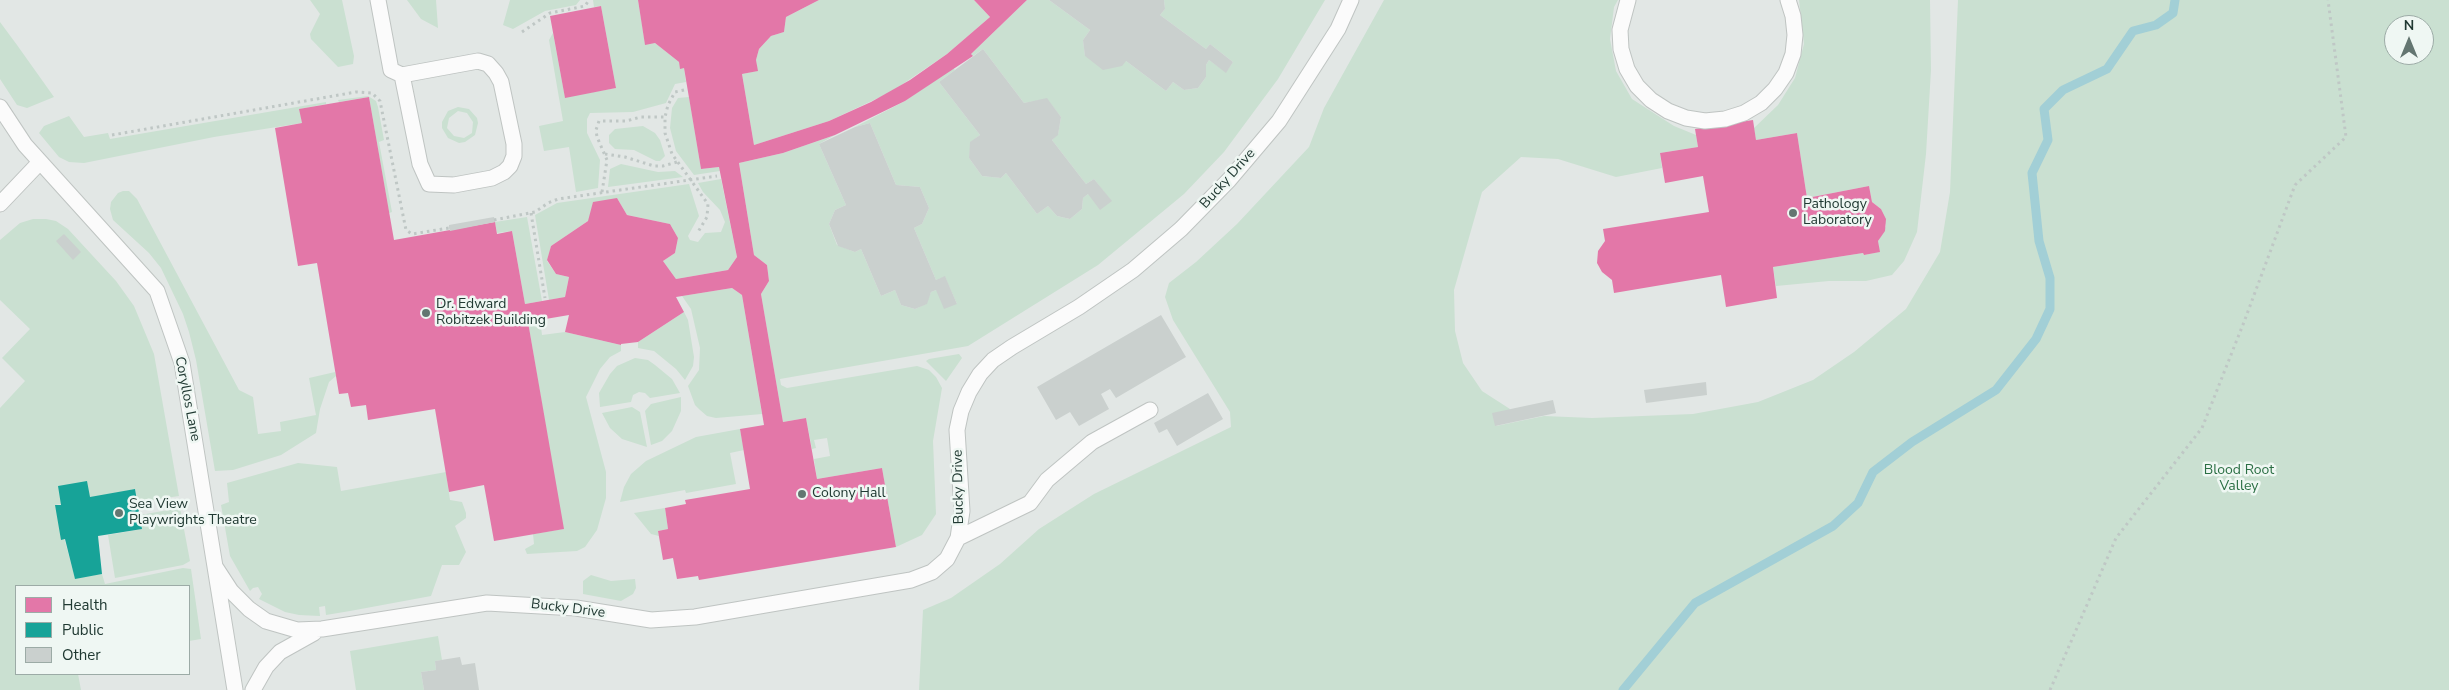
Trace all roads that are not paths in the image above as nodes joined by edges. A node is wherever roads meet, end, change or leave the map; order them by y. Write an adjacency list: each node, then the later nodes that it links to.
1 (378, 0): 5 (lane)
2 (1350, 0): 10 (lane, Bucky Drive)
3 (1628, 0): 4 (lane)
4 (1788, 0)
5 (402, 75): 5 (lane)
6 (0, 107): 7 (lane, Coryllos Lane)
7 (40, 162): 8 (lane); 11 (lane, Coryllos Lane)
8 (0, 204)
9 (1150, 410): 10 (lane)
10 (958, 538): 12 (lane, Bucky Drive)
11 (216, 568): 12 (lane, Bucky Drive); 13 (lane, Coryllos Lane)
12 (322, 629): 14 (lane, Bucky Drive)
13 (235, 690)
14 (253, 690)

